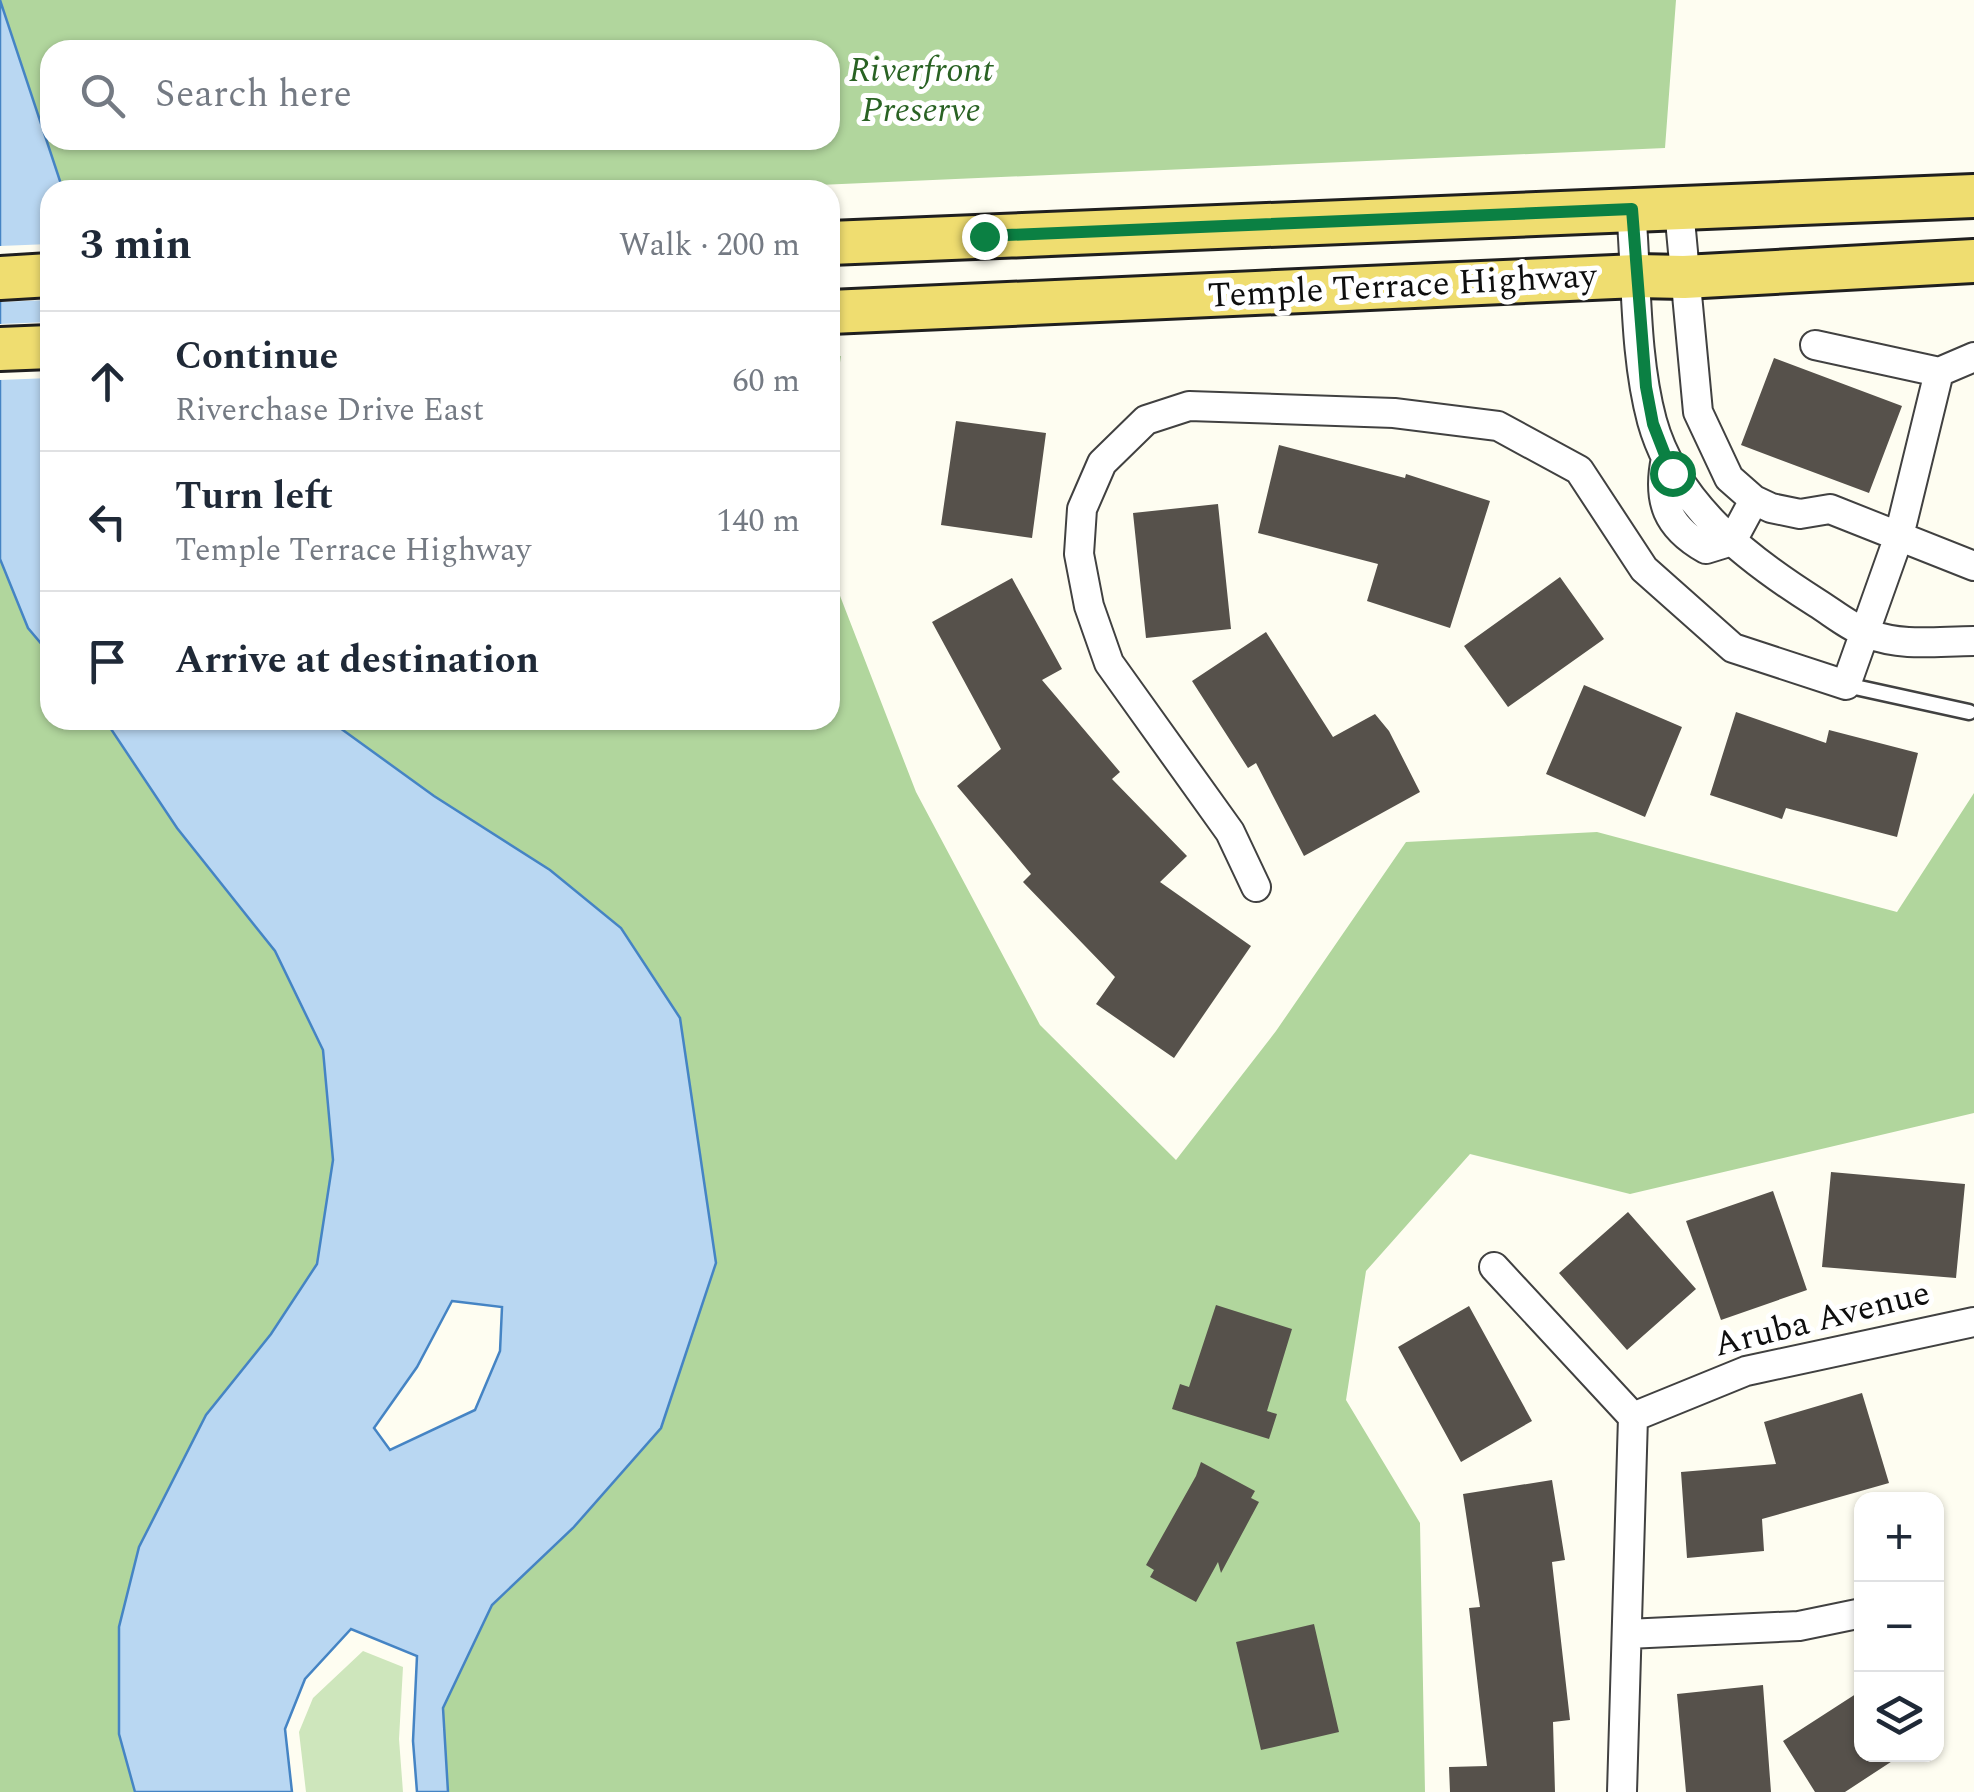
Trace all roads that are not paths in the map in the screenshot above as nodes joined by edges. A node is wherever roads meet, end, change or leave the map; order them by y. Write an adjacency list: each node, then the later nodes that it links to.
1 (1974, 196): 3 (main road, Temple Terrace Highway)
2 (1632, 209): 3 (main road, Temple Terrace Highway); 4 (main road, Temple Terrace Highway); 7 (street)
3 (1679, 209): 8 (street)
4 (840, 243)
5 (1974, 261): 8 (main road, Temple Terrace Highway)
6 (40, 276): 9 (main road)
7 (1636, 276): 8 (main road, Temple Terrace Highway); 10 (main road, Temple Terrace Highway); 18 (street)
8 (1684, 277): 16 (street)
9 (0, 278)
10 (840, 312)
11 (1815, 345): 15 (street)
12 (40, 347): 13 (main road)
13 (0, 349)
14 (1974, 356): 15 (street)
15 (1938, 372): 17 (street)
16 (1754, 500): 17 (street); 18 (street)
17 (1899, 536): 19 (street); 20 (street)
18 (1732, 541): 20 (street)
19 (1974, 566)
20 (1866, 634): 21 (street); 22 (street)
21 (1974, 641)
22 (1846, 685): 23 (lane); 24 (street)
23 (1969, 712)
24 (1256, 887)
25 (1494, 1267): 27 (street)
26 (1974, 1322): 27 (street, Aruba Avenue)
27 (1633, 1416): 29 (street)
28 (1854, 1615): 29 (street)
29 (1627, 1634): 30 (street)
30 (1622, 1792)

